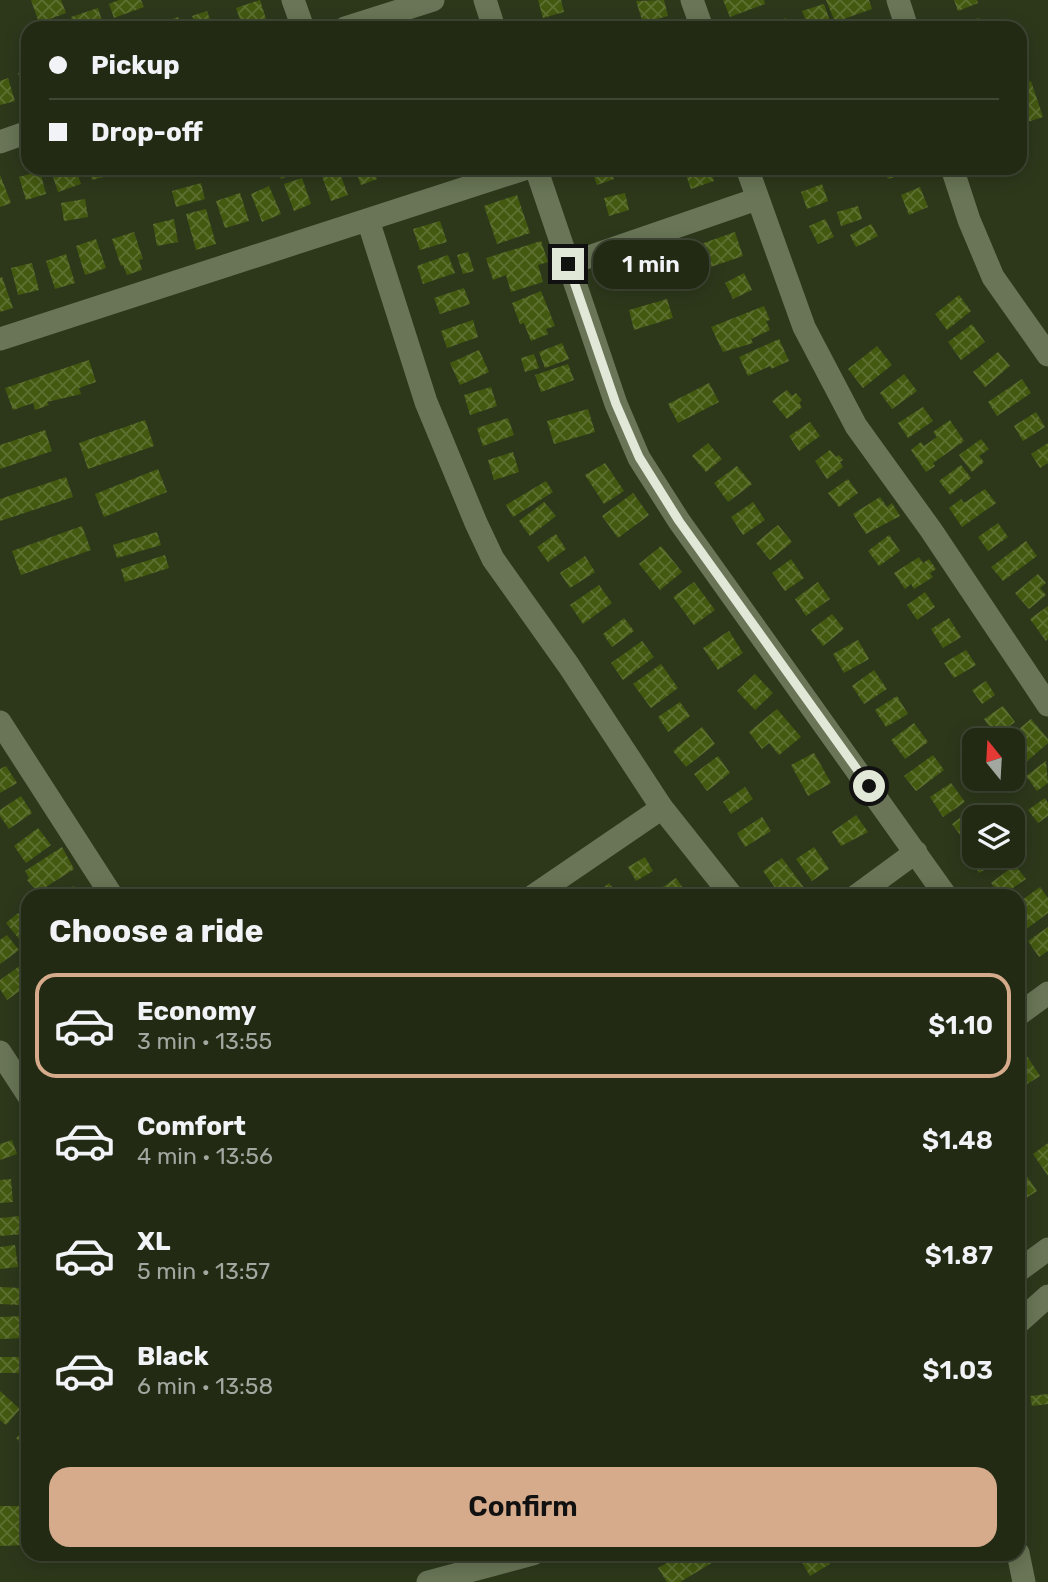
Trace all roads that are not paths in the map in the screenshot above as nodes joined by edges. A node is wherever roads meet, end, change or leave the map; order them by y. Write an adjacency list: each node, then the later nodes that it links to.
1 (293, 0): 6 (street)
2 (433, 0): 7 (street)
3 (485, 0): 8 (street)
4 (692, 0): 9 (street)
5 (898, 0): 10 (street)
6 (300, 21)
7 (367, 21)
8 (492, 21)
9 (700, 21)
10 (905, 21)
11 (21, 134): 12 (street)
12 (0, 142)
13 (506, 175): 18 (street)
14 (538, 175): 19 (street)
15 (749, 175): 17 (street)
16 (954, 175): 21 (street)
17 (757, 199): 19 (street); 22 (street)
18 (368, 220): 20 (street); 24 (street)
19 (568, 264): 25 (street)
20 (0, 339)
21 (1048, 355)
22 (1048, 705)
23 (2, 728): 26 (street)
24 (662, 808): 27 (street); 28 (street)
25 (916, 852): 29 (street); 30 (street)
26 (107, 889)
27 (543, 889)
28 (726, 889)
29 (866, 889)
30 (941, 889)
31 (1048, 993): 32 (street)
32 (1025, 1008)
33 (0, 1052): 34 (street)
34 (21, 1084)
35 (1048, 1249): 36 (street)
36 (1025, 1266)
37 (1048, 1296): 38 (street)
38 (1025, 1317)
39 (507, 1561): 41 (street)
40 (1020, 1561): 42 (street)
41 (428, 1582)
42 (1024, 1582)

